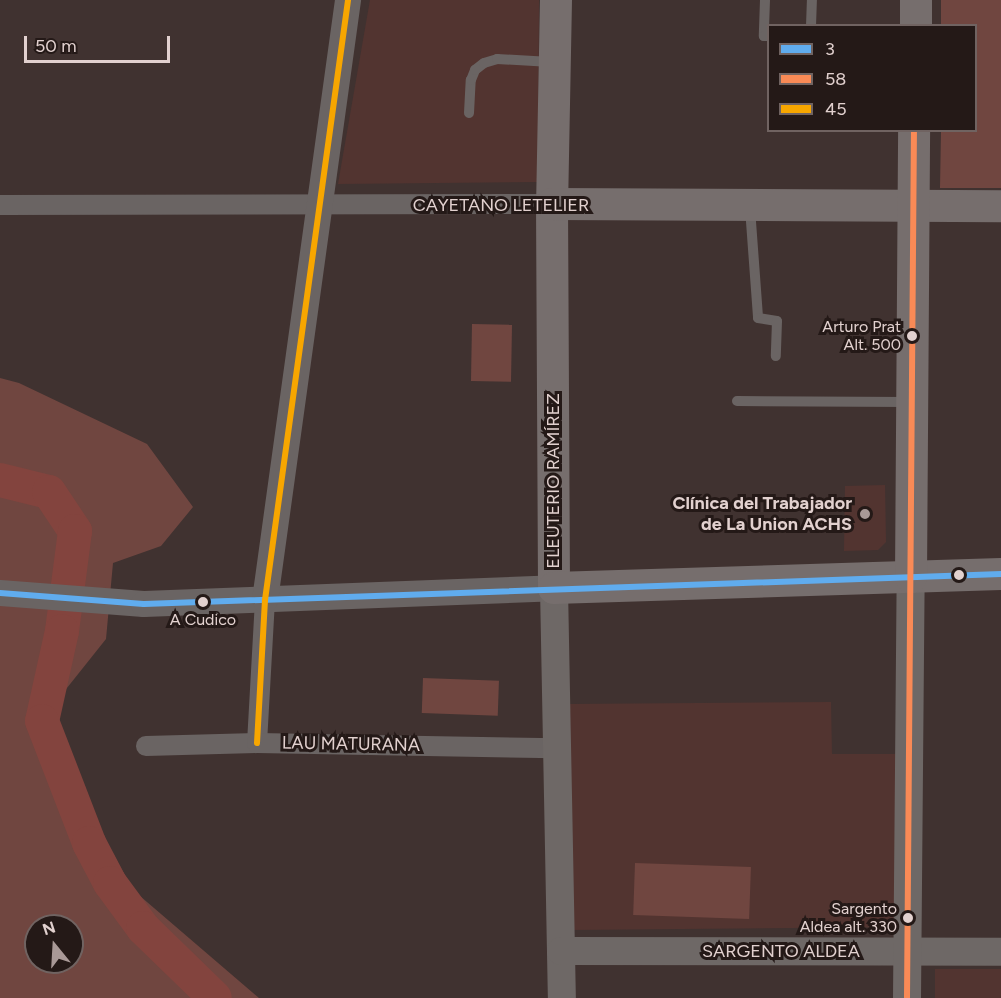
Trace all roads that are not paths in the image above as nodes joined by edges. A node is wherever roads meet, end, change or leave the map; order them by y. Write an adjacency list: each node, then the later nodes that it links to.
1 (348, 0): 15 (street)
2 (556, 0): 9 (main road, ELEUTERIO RAMÍREZ)
3 (765, 0): 8 (lane)
4 (812, 0): 6 (lane)
5 (916, 0): 7 (main road)
6 (811, 24)
7 (916, 24)
8 (767, 36)
9 (555, 63): 10 (lane); 12 (main road, ELEUTERIO RAMÍREZ)
10 (469, 113)
11 (914, 132): 16 (main road)
12 (552, 204): 13 (main road, CAYETANO LETELIER); 15 (street, CAYETANO LETELIER); 23 (main road, ELEUTERIO RAMÍREZ)
13 (750, 204): 16 (main road, CAYETANO LETELIER); 18 (lane)
14 (0, 205): 15 (street, CAYETANO LETELIER)
15 (317, 206): 25 (street)
16 (913, 206): 17 (main road, CAYETANO LETELIER); 20 (main road)
17 (1001, 206)
18 (776, 356)
19 (737, 401): 20 (lane)
20 (912, 402): 22 (main road)
21 (1001, 574): 22 (main road)
22 (911, 577): 23 (main road); 30 (main road)
23 (554, 588): 25 (street); 28 (main road, ELEUTERIO RAMÍREZ)
24 (0, 593): 25 (street)
25 (265, 600): 26 (street)
26 (256, 743): 27 (street, LAU MATURANA); 28 (street, LAU MATURANA)
27 (146, 746)
28 (557, 747): 29 (main road, ELEUTERIO RAMÍREZ)
29 (561, 951): 30 (main road, SARGENTO ALDEA); 32 (main road, ELEUTERIO RAMÍREZ)
30 (908, 951): 31 (main road, SARGENTO ALDEA); 33 (main road)
31 (1001, 952)
32 (562, 998)
33 (907, 998)

